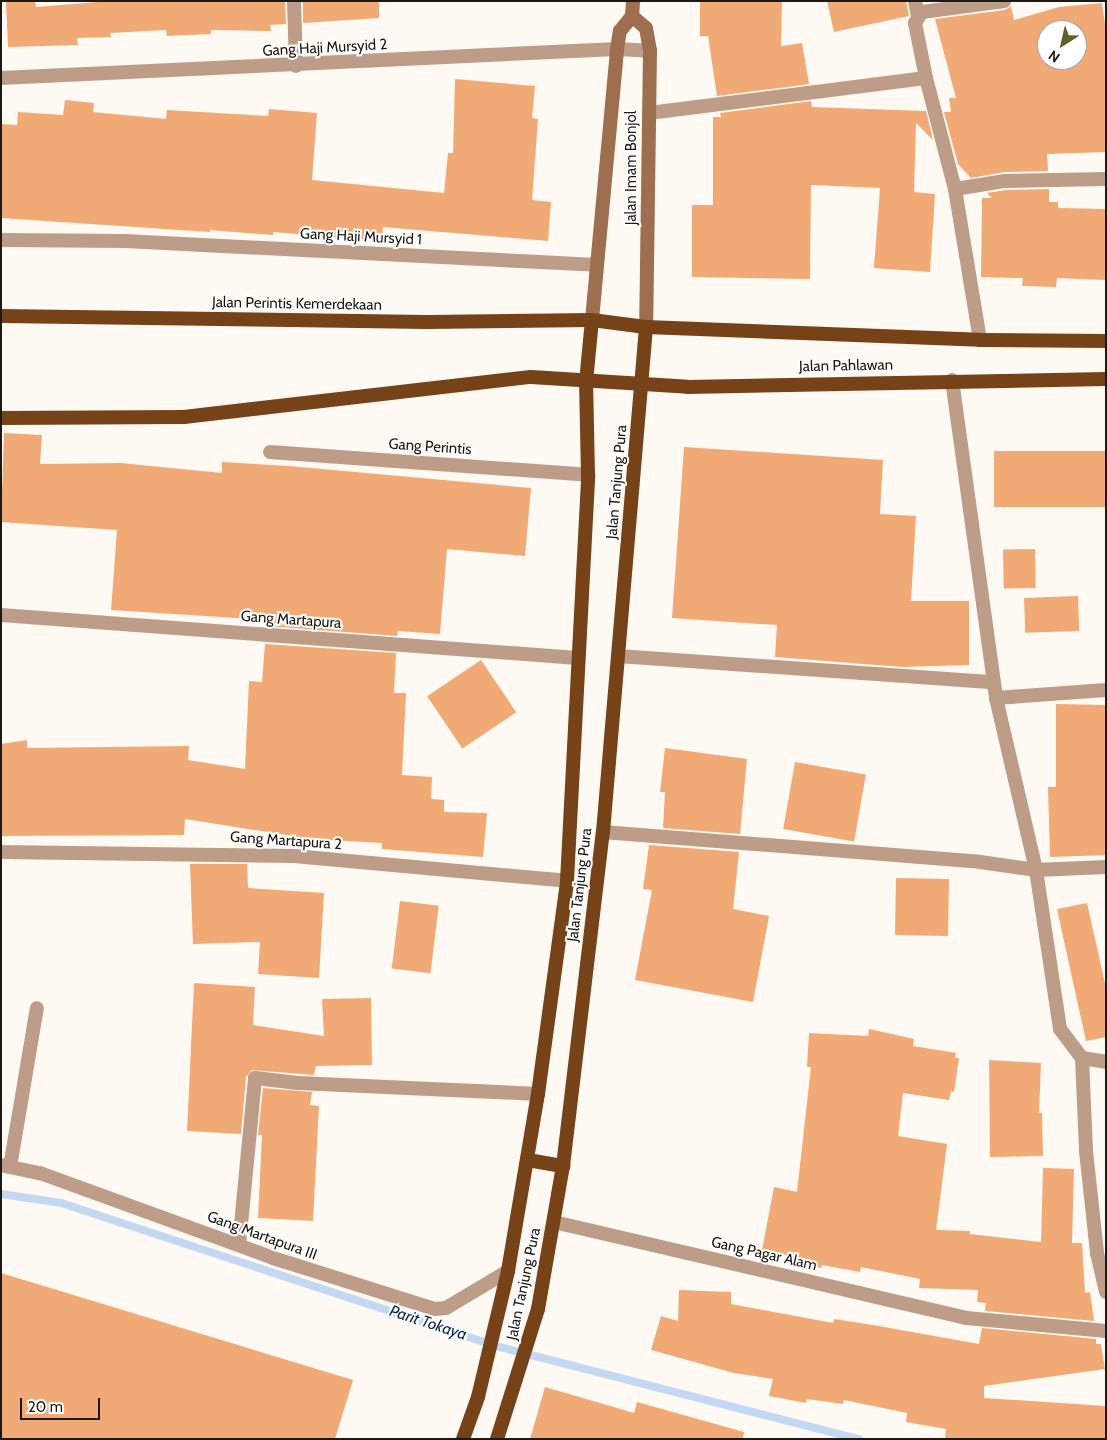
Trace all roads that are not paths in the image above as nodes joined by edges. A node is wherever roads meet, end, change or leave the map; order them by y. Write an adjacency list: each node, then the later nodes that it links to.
1 (294, 1): 9 (street)
2 (633, 1): 5 (main road, Jalan Imam Bonjol)
3 (915, 1): 6 (street)
4 (1004, 1): 6 (street)
5 (632, 16): 7 (main road, Jalan Imam Bonjol); 8 (main road, Jalan Imam Bonjol)
6 (918, 17): 11 (street)
7 (617, 50): 8 (street, Gang Haji Mursyid 2); 9 (street, Gang Haji Mursyid 2); 16 (main road, Jalan Imam Bonjol)
8 (650, 51): 12 (main road, Jalan Imam Bonjol)
9 (296, 66): 10 (street, Gang Haji Mursyid 2)
10 (1, 78)
11 (926, 78): 12 (street); 14 (street)
12 (649, 113): 19 (main road, Jalan Imam Bonjol)
13 (1106, 179): 14 (street)
14 (955, 189): 20 (street)
15 (1, 240): 16 (street, Gang Haji Mursyid 1)
16 (596, 265): 18 (main road, Jalan Imam Bonjol)
17 (1, 316): 18 (highway, Jalan Perintis Kemerdekaan)
18 (592, 320): 19 (highway, Jalan Pahlawan); 24 (highway, Jalan Tanjung Pura)
19 (646, 327): 20 (highway, Jalan Pahlawan); 25 (highway, Jalan Tanjung Pura)
20 (980, 340): 21 (highway, Jalan Pahlawan)
21 (1106, 341)
22 (1106, 379): 23 (highway, Jalan Pahlawan)
23 (952, 380): 25 (highway, Jalan Pahlawan); 32 (street)
24 (586, 382): 25 (highway, Jalan Pahlawan); 26 (highway); 28 (highway, Jalan Tanjung Pura)
25 (641, 385): 30 (highway, Jalan Tanjung Pura)
26 (1, 418)
27 (270, 452): 28 (street, Gang Perintis)
28 (588, 476): 31 (highway, Jalan Tanjung Pura)
29 (1, 615): 31 (street, Gang Martapura)
30 (618, 656): 32 (street); 35 (highway, Jalan Tanjung Pura)
31 (577, 658): 39 (highway, Jalan Tanjung Pura)
32 (993, 682): 34 (street)
33 (1106, 690): 34 (street)
34 (996, 698): 38 (street)
35 (603, 832): 38 (street); 46 (highway, Jalan Tanjung Pura)
36 (1, 852): 39 (street, Gang Martapura 2)
37 (1106, 867): 38 (street)
38 (1036, 870): 41 (street)
39 (567, 881): 43 (highway, Jalan Tanjung Pura)
40 (37, 1008): 45 (street)
41 (1082, 1058): 42 (street); 50 (street)
42 (1106, 1062)
43 (538, 1094): 44 (highway, Jalan Tanjung Pura); 48 (street)
44 (528, 1160): 46 (highway); 49 (highway, Jalan Tanjung Pura)
45 (6, 1166): 48 (street, Gang Martapura III)
46 (563, 1166): 47 (highway, Jalan Tanjung Pura)
47 (554, 1222): 51 (street, Gang Pagar Alam); 53 (highway, Jalan Tanjung Pura)
48 (239, 1245): 49 (street, Gang Martapura III)
49 (508, 1271): 52 (highway, Jalan Tanjung Pura)
50 (1106, 1292)
51 (1106, 1331)
52 (463, 1439)
53 (497, 1439)

